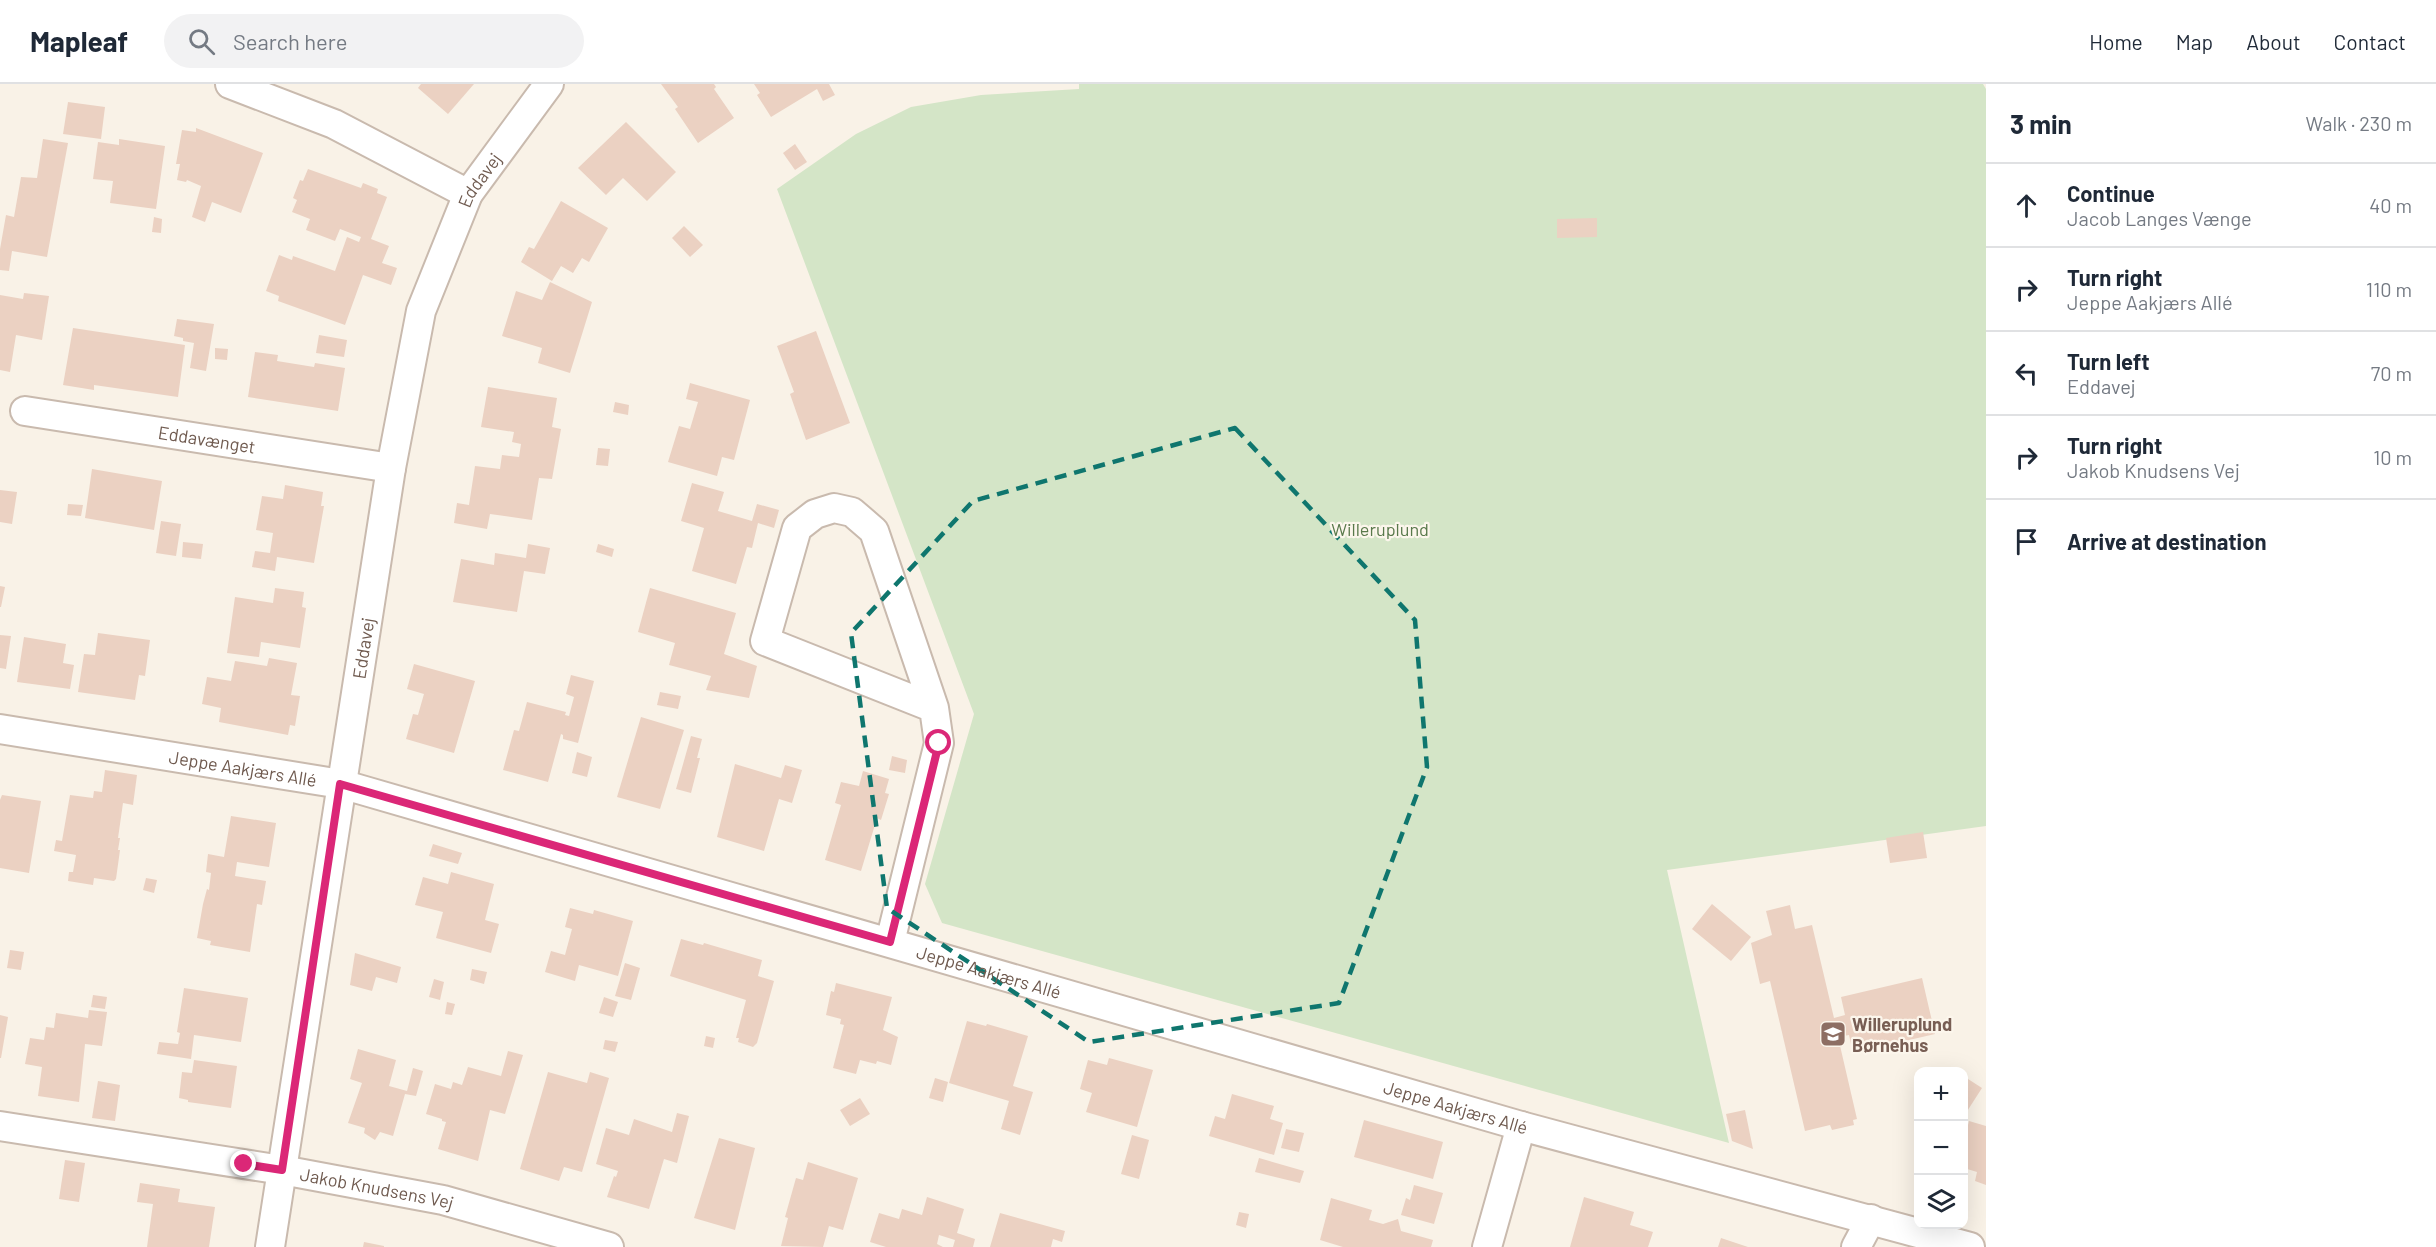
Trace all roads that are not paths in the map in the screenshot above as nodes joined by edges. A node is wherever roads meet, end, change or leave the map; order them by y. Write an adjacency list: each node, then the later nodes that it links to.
1 (230, 84): 3 (street)
2 (549, 84): 3 (street, Eddavej)
3 (468, 194): 5 (street, Eddavej)
4 (25, 411): 5 (street, Eddavænget)
5 (391, 468): 8 (street, Eddavej)
6 (934, 708): 6 (street); 9 (street)
7 (0, 729): 8 (street, Jeppe Aakjærs Allé)
8 (340, 784): 9 (street, Jeppe Aakjærs Allé); 12 (street, Eddavej)
9 (890, 942): 11 (street, Jeppe Aakjærs Allé)
10 (0, 1126): 12 (street, Jakob Knudsens Vej)
11 (1521, 1126): 13 (street, Jeppe Aakjærs Allé); 16 (street)
12 (282, 1170): 14 (street, Eddavej); 15 (street, Jakob Knudsens Vej)
13 (1871, 1219): 17 (street); 18 (street, Jeppe Aakjærs Allé)
14 (270, 1247)
15 (609, 1247)
16 (1487, 1247)
17 (1856, 1247)
18 (1970, 1247)

